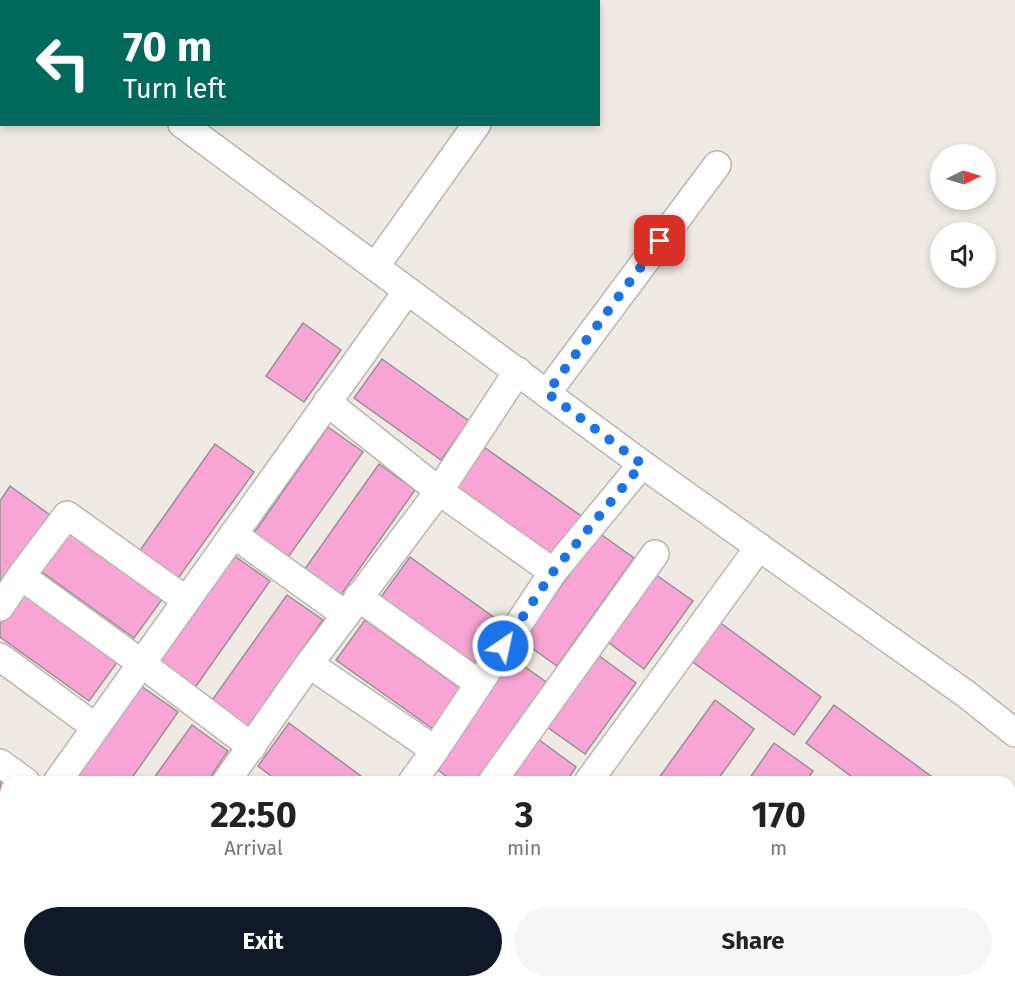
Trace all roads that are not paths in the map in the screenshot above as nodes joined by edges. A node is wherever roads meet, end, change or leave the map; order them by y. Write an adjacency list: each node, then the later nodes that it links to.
1 (189, 126): 3 (street)
2 (476, 126): 5 (street)
3 (215, 134): 5 (street)
4 (717, 165): 8 (street)
5 (375, 267): 6 (street)
6 (407, 291): 7 (street); 9 (street)
7 (518, 371): 8 (street); 11 (street)
8 (547, 393): 10 (street)
9 (327, 402): 11 (street); 12 (street)
10 (642, 464): 13 (street); 15 (street)
11 (439, 491): 15 (street); 18 (street)
12 (233, 534): 17 (street); 18 (street)
13 (759, 547): 25 (street); 34 (street)
14 (655, 554): 33 (street)
15 (553, 572): 23 (street)
16 (21, 576): 17 (street); 19 (street); 21 (street)
17 (186, 600): 21 (street)
18 (352, 606): 22 (street); 23 (street)
19 (0, 607)
20 (0, 657): 24 (street)
21 (141, 663): 24 (street); 26 (street)
22 (309, 664): 26 (street); 27 (street)
23 (478, 683): 27 (street)
24 (95, 727): 30 (street)
25 (1015, 733)
26 (252, 747): 31 (street)
27 (435, 750): 32 (street)
28 (0, 763): 29 (street)
29 (18, 776)
30 (61, 776)
31 (230, 776)
32 (416, 776)
33 (496, 776)
34 (592, 776)

